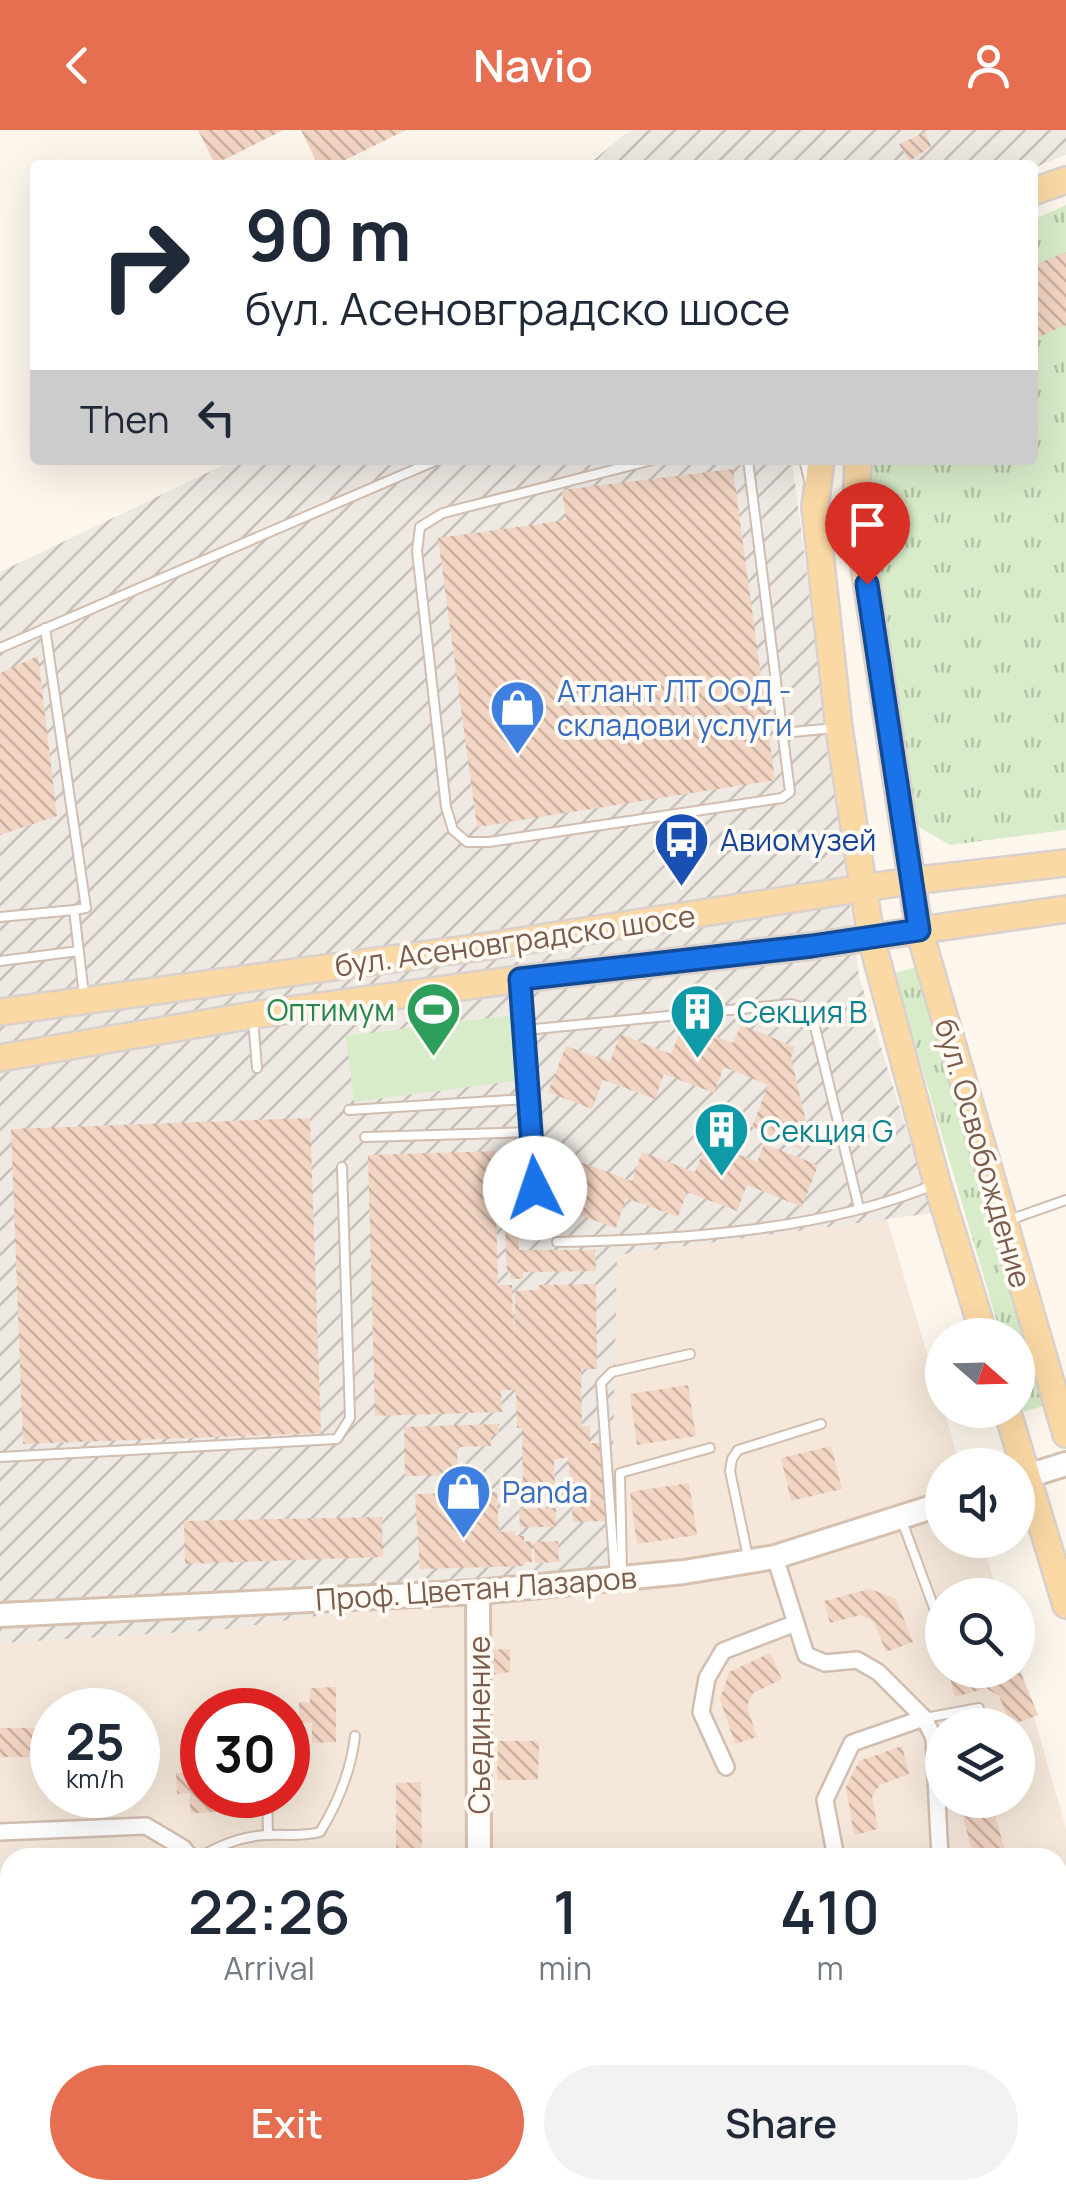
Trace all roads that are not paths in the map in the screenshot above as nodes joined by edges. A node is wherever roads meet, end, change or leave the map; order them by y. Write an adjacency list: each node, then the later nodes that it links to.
1 (1066, 180): 2 (main road)
2 (1038, 190)
3 (425, 465): 10 (lane)
4 (632, 465): 13 (lane)
5 (749, 465): 13 (lane)
6 (805, 465): 9 (lane)
7 (820, 465): 9 (main road, бул. Освобождение)
8 (858, 465): 15 (main road, бул. Освобождение)
9 (814, 506): 12 (main road, бул. Освобождение)
10 (46, 628): 11 (lane); 18 (lane)
11 (0, 648)
12 (839, 728): 13 (lane); 16 (main road, бул. Освобождение)
13 (782, 734)
14 (1066, 863): 15 (main road, бул. Асеновградско шосе)
15 (910, 881): 16 (main road, бул. Асеновградско шосе); 20 (main road, бул. Освобождение)
16 (864, 888): 21 (main road, бул. Освобождение); 25 (main road, бул. Асеновградско шосе)
17 (1066, 909): 20 (main road, бул. Асеновградско шосе)
18 (74, 910): 19 (lane); 22 (lane)
19 (0, 918)
20 (919, 930): 21 (main road, бул. Асеновградско шосе); 40 (main road, бул. Освобождение)
21 (872, 938): 24 (main road, бул. Асеновградско шосе); 36 (main road, бул. Освобождение)
22 (79, 951): 23 (lane); 25 (lane)
23 (0, 961)
24 (520, 979): 27 (main road, бул. Асеновградско шосе); 28 (street)
25 (84, 1000): 26 (main road, бул. Асеновградско шосе)
26 (0, 1012)
27 (253, 1015): 29 (main road, бул. Асеновградско шосе); 30 (lane)
28 (524, 1030): 31 (street); 39 (lane)
29 (0, 1058)
30 (257, 1068)
31 (528, 1099): 32 (lane); 33 (street)
32 (349, 1110)
33 (531, 1132): 34 (lane); 37 (street)
34 (365, 1137)
35 (342, 1166): 47 (lane)
36 (937, 1183): 39 (lane); 42 (main road, бул. Освобождение)
37 (535, 1188)
38 (1066, 1200): 40 (lane)
39 (859, 1208): 41 (lane)
40 (1004, 1222): 45 (main road, бул. Освобождение)
41 (557, 1242)
42 (979, 1318)
43 (690, 1354): 55 (lane)
44 (821, 1424): 54 (lane)
45 (1066, 1434)
46 (710, 1448): 55 (lane)
47 (0, 1457)
48 (1066, 1464): 49 (street)
49 (1035, 1474)
50 (925, 1509): 52 (street, Проф. Цветан Лазаров)
51 (1035, 1516): 58 (main road)
52 (900, 1517): 53 (street, Проф. Цветан Лазаров); 56 (lane)
53 (775, 1558): 54 (street, Проф. Цветан Лазаров); 60 (street)
54 (749, 1561): 55 (street, Проф. Цветан Лазаров)
55 (619, 1579): 57 (street, Проф. Цветан Лазаров)
56 (925, 1582)
57 (478, 1592): 59 (street, Проф. Цветан Лазаров); 69 (street, Съединение)
58 (1066, 1605)
59 (0, 1614)
60 (796, 1623): 61 (street); 63 (street)
61 (924, 1718): 70 (street); 71 (street)
62 (355, 1736): 66 (lane)
63 (726, 1767)
64 (268, 1818): 66 (lane)
65 (0, 1832): 67 (street)
66 (268, 1834): 68 (lane)
67 (183, 1848)
68 (213, 1848)
69 (479, 1848)
70 (834, 1848)
71 (940, 1848)

